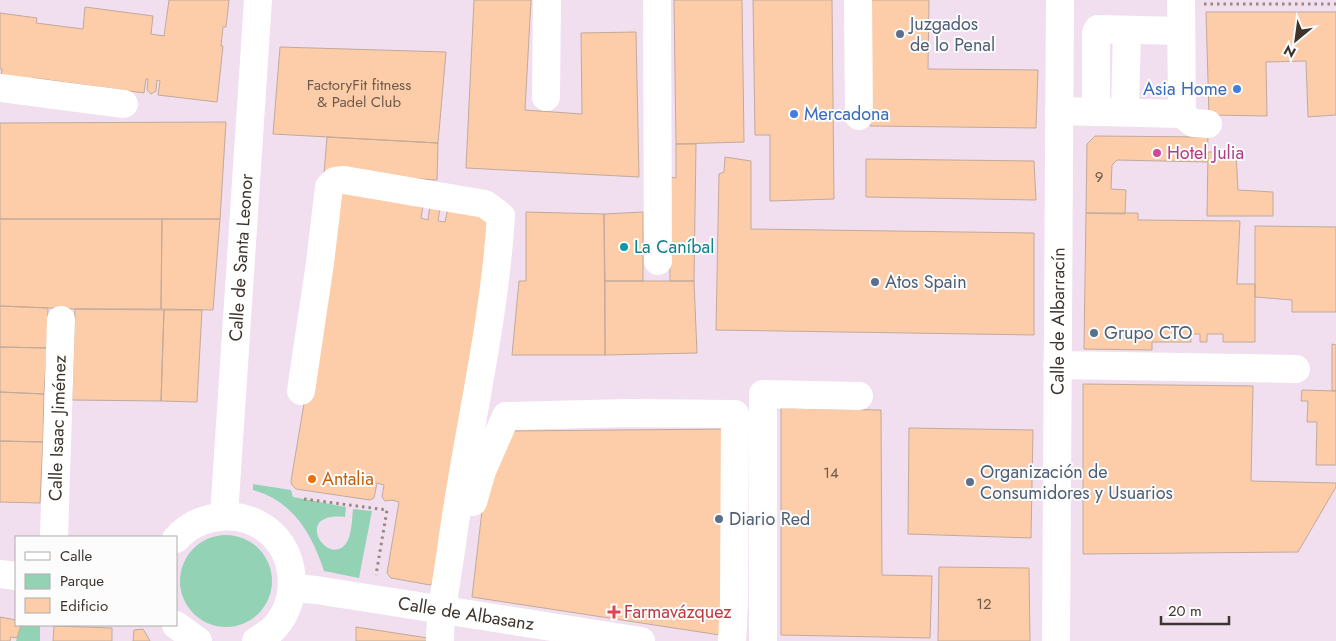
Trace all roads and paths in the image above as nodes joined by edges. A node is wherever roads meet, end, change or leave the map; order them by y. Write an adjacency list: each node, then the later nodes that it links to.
1 (258, 0): 25 (street, Calle de Santa Leonor)
2 (547, 0): 10 (street)
3 (657, 0): 18 (street)
4 (858, 0): 16 (street)
5 (1060, 0): 12 (street, Calle de Albarracín)
6 (1336, 4): 7 (path)
7 (1181, 14): 8 (street); 15 (street)
8 (1127, 30): 13 (street); 14 (street)
9 (0, 88): 11 (street)
10 (546, 97)
11 (124, 104)
12 (1059, 111): 13 (street); 20 (street, Calle de Albarracín)
13 (1096, 112): 14 (street)
14 (1125, 112): 15 (street)
15 (1182, 114): 17 (street)
16 (859, 116)
17 (1208, 124)
18 (658, 261)
19 (61, 320): 26 (street, Calle Isaac Jiménez)
20 (1057, 365): 21 (street); 40 (street, Calle de Albarracín)
21 (1296, 369)
22 (301, 391): 32 (street)
23 (859, 396): 39 (street)
24 (304, 499): 29 (path)
25 (224, 516): 27 (street); 31 (street)
26 (54, 536)
27 (178, 537)
28 (0, 574): 30 (street)
29 (376, 575)
30 (15, 576)
31 (292, 588): 32 (street, Calle de Albasanz); 35 (street)
32 (451, 611): 36 (street); 37 (street, Calle de Albasanz); 38 (street)
33 (177, 626): 34 (street)
34 (198, 641)
35 (256, 641)
36 (440, 641)
37 (641, 641)
38 (732, 641)
39 (763, 641)
40 (1056, 641)

